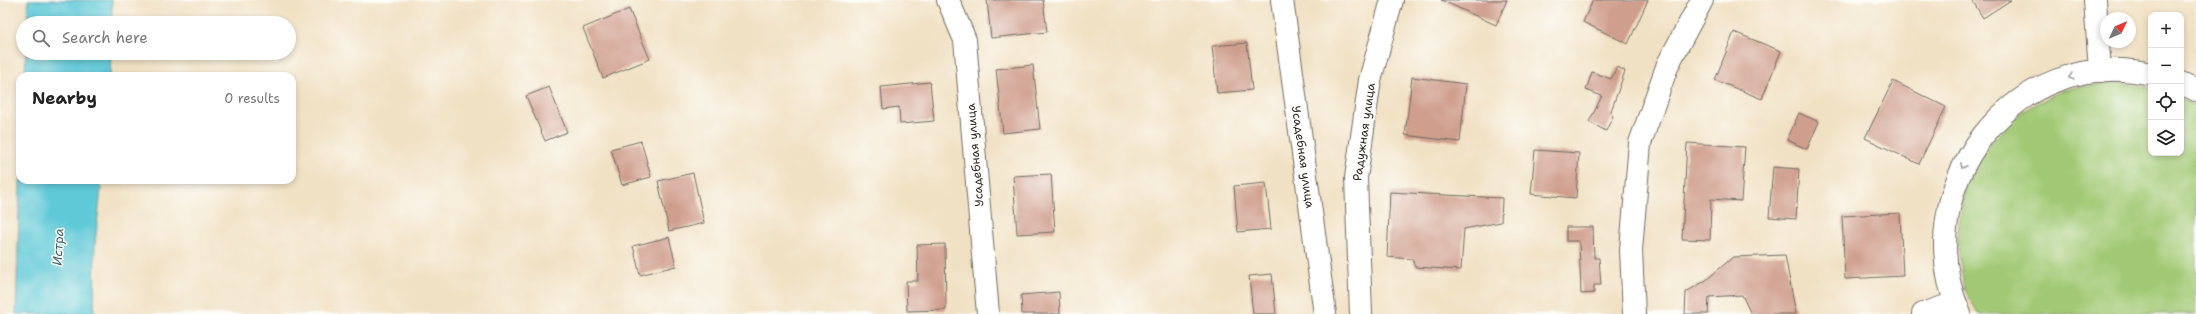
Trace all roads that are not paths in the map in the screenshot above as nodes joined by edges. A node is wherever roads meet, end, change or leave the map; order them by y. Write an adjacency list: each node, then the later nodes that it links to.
1 (948, 0): 11 (street, Усадебная улица)
2 (1282, 0): 12 (street, Усадебная улица)
3 (1392, 0): 13 (street, Радужная улица)
4 (1702, 0): 14 (street)
5 (2095, 0): 6 (street)
6 (2100, 71): 7 (street); 10 (street, one-way to 10)
7 (2148, 74)
8 (2183, 84): 9 (street)
9 (2196, 90)
10 (1957, 308): 15 (street)
11 (988, 314)
12 (1325, 314)
13 (1361, 314)
14 (1634, 314)
15 (1923, 314)

